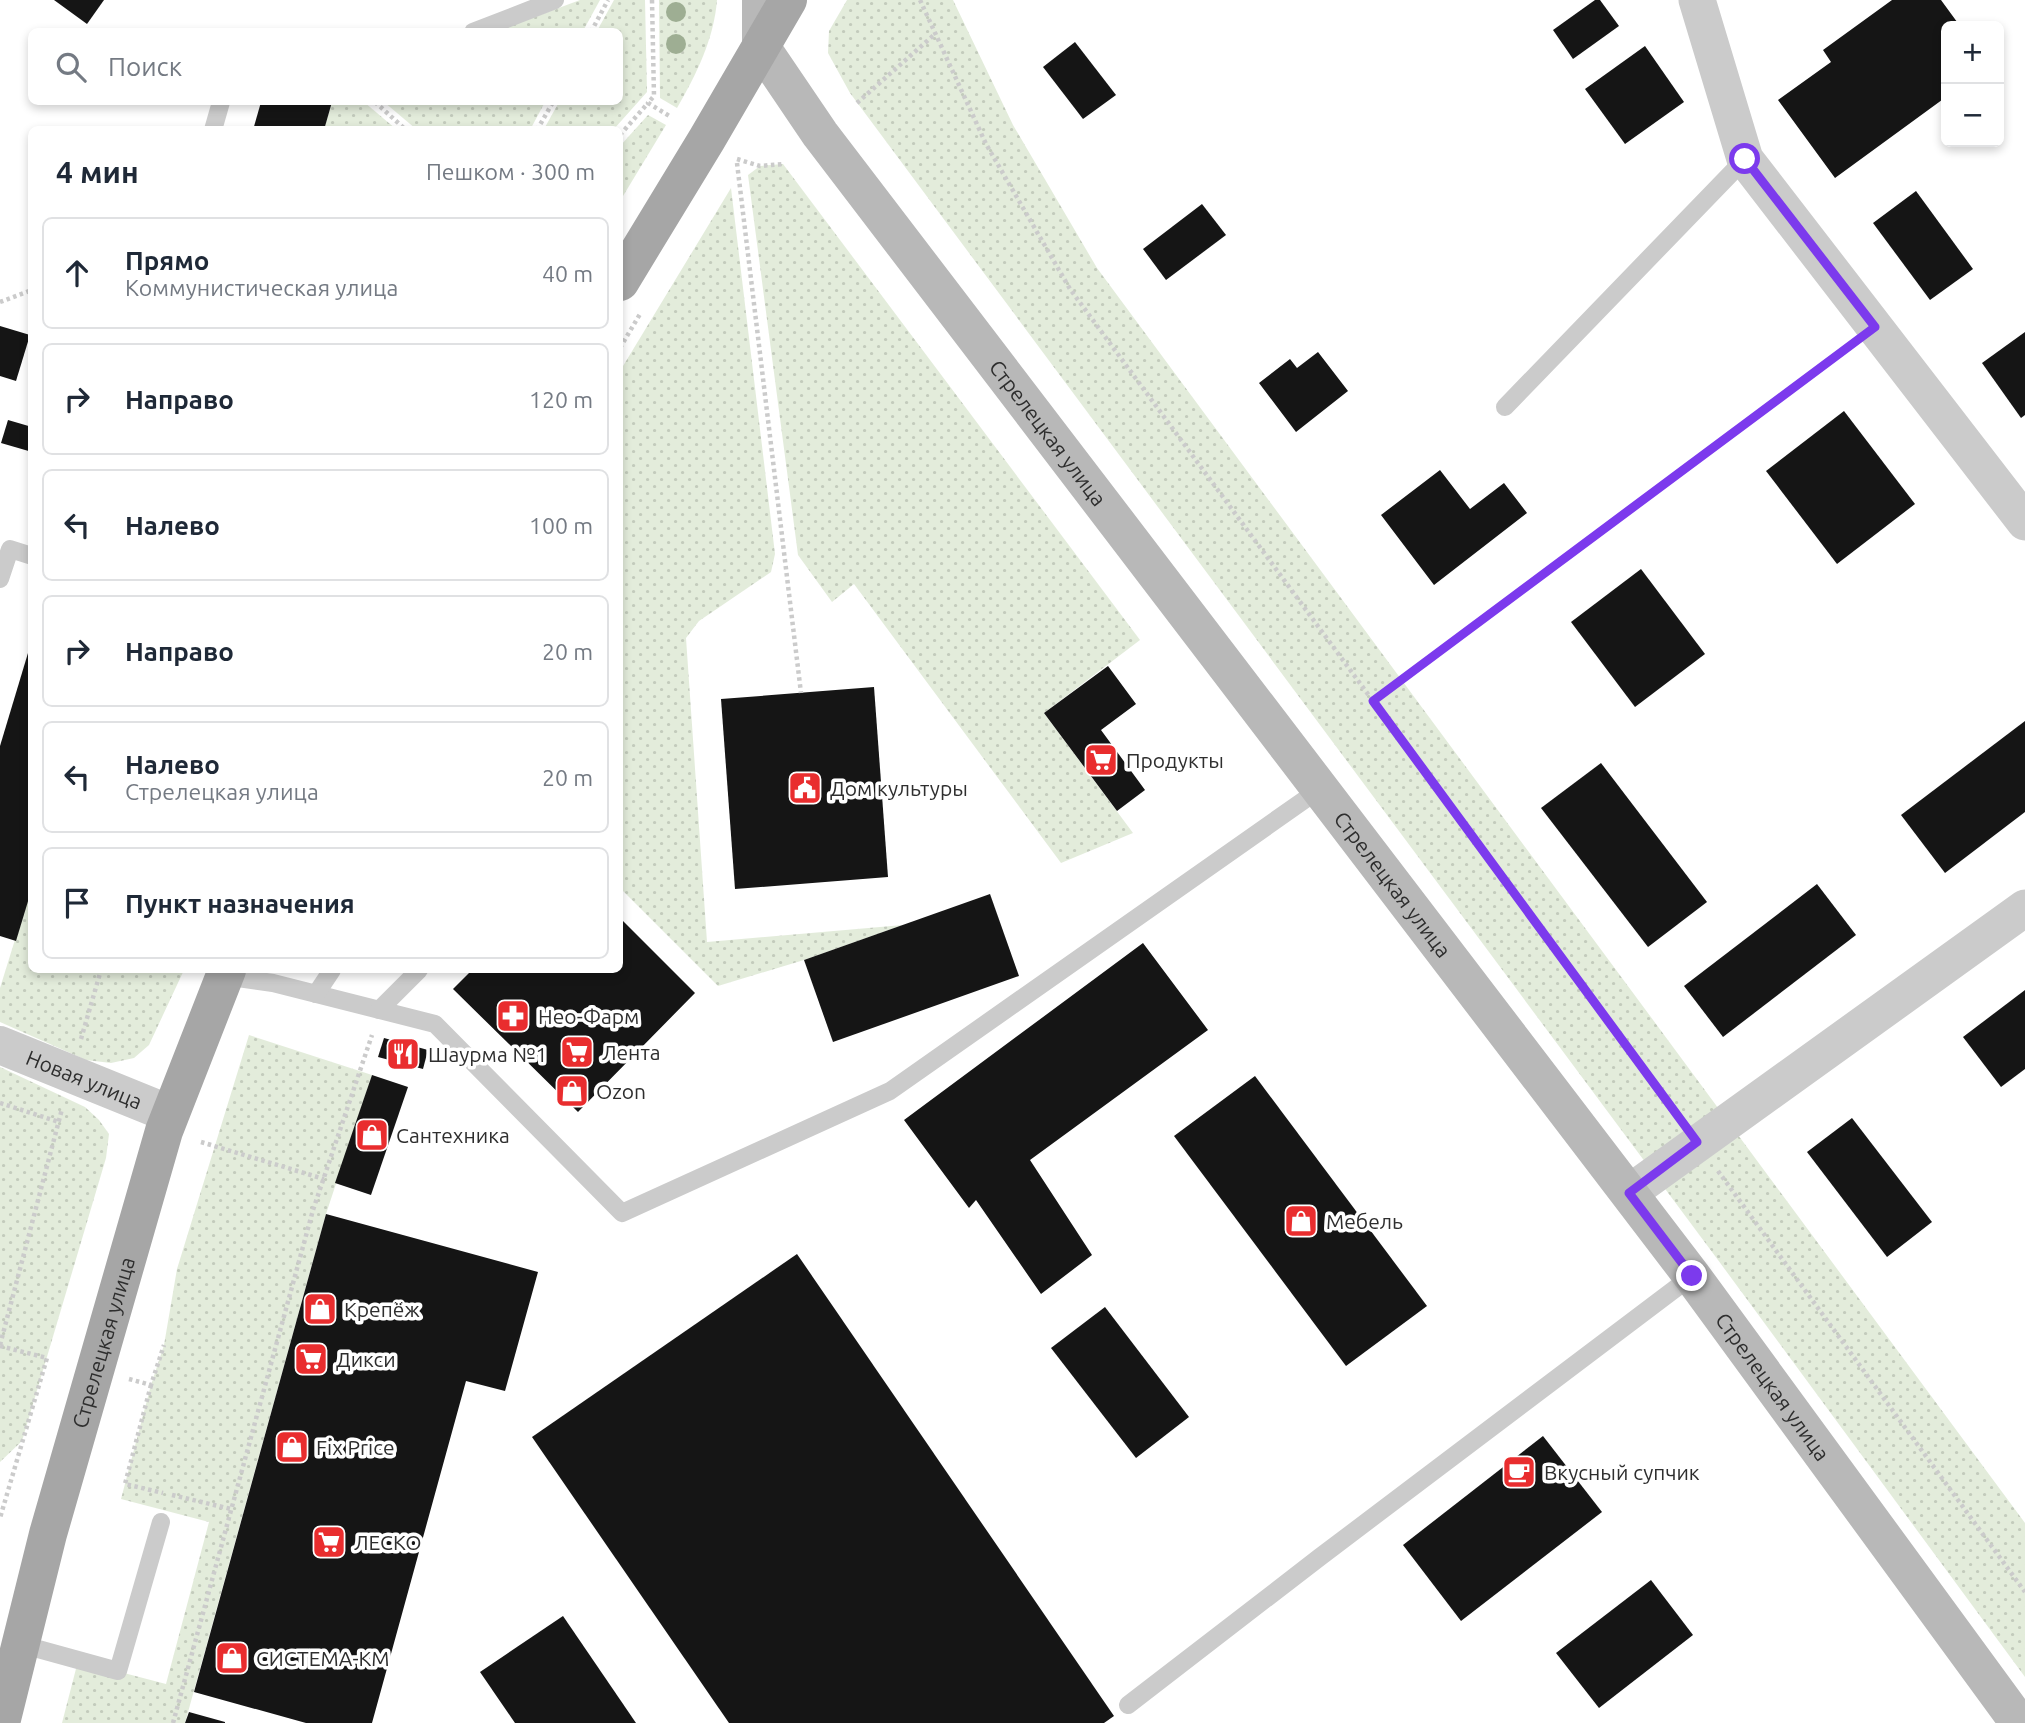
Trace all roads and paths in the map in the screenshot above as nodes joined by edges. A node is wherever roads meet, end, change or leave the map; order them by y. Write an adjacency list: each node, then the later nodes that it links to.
1 (555, 0): 8 (lane)
2 (608, 0): 9 (path)
3 (652, 0): 12 (path)
4 (761, 0): 11 (main road)
5 (788, 0): 11 (main road)
6 (920, 0): 10 (path)
7 (1697, 0): 22 (street)
8 (483, 28)
9 (593, 28)
10 (936, 34): 13 (path); 33 (path)
11 (761, 47): 24 (main road); 34 (main road, Стрелецкая улица)
12 (648, 103): 17 (path); 21 (path)
13 (857, 103)
14 (220, 105): 18 (lane)
15 (378, 105): 19 (path)
16 (551, 105): 20 (path)
17 (671, 117)
18 (214, 126)
19 (402, 126)
20 (539, 126)
21 (623, 132)
22 (1745, 159): 27 (street); 28 (lane)
23 (783, 164): 32 (path)
24 (623, 277)
25 (28, 292): 26 (path)
26 (0, 302)
27 (1875, 327): 29 (street); 33 (path)
28 (1505, 407)
29 (2025, 522)
30 (28, 555): 31 (lane)
31 (0, 579)
32 (801, 693)
33 (1373, 701): 47 (path)
34 (1320, 789): 41 (lane); 49 (main road, Стрелецкая улица)
35 (2025, 908): 47 (street)
36 (100, 973): 43 (path)
37 (225, 973): 40 (lane); 46 (main road, Стрелецкая улица)
38 (330, 973): 40 (lane)
39 (416, 973): 41 (lane)
40 (316, 994): 41 (lane)
41 (379, 1010): 48 (path)
42 (0, 1045): 43 (street, Новая улица)
43 (72, 1074): 45 (path); 46 (street, Новая улица)
44 (0, 1103): 45 (path)
45 (59, 1122): 51 (path)
46 (167, 1122): 48 (path); 57 (main road, Стрелецкая улица)
47 (1697, 1142): 49 (street); 56 (path)
48 (324, 1179): 53 (path)
49 (1629, 1193): 50 (main road, Стрелецкая улица)
50 (1692, 1276): 58 (lane); 61 (main road, Стрелецкая улица)
51 (0, 1345): 54 (path)
52 (151, 1385): 53 (path)
53 (232, 1509): 60 (path)
54 (0, 1518)
55 (161, 1522): 57 (lane)
56 (2025, 1592)
57 (20, 1644): 59 (main road, Стрелецкая улица)
58 (1128, 1705)
59 (1, 1723)
60 (173, 1723)
61 (2019, 1723)

